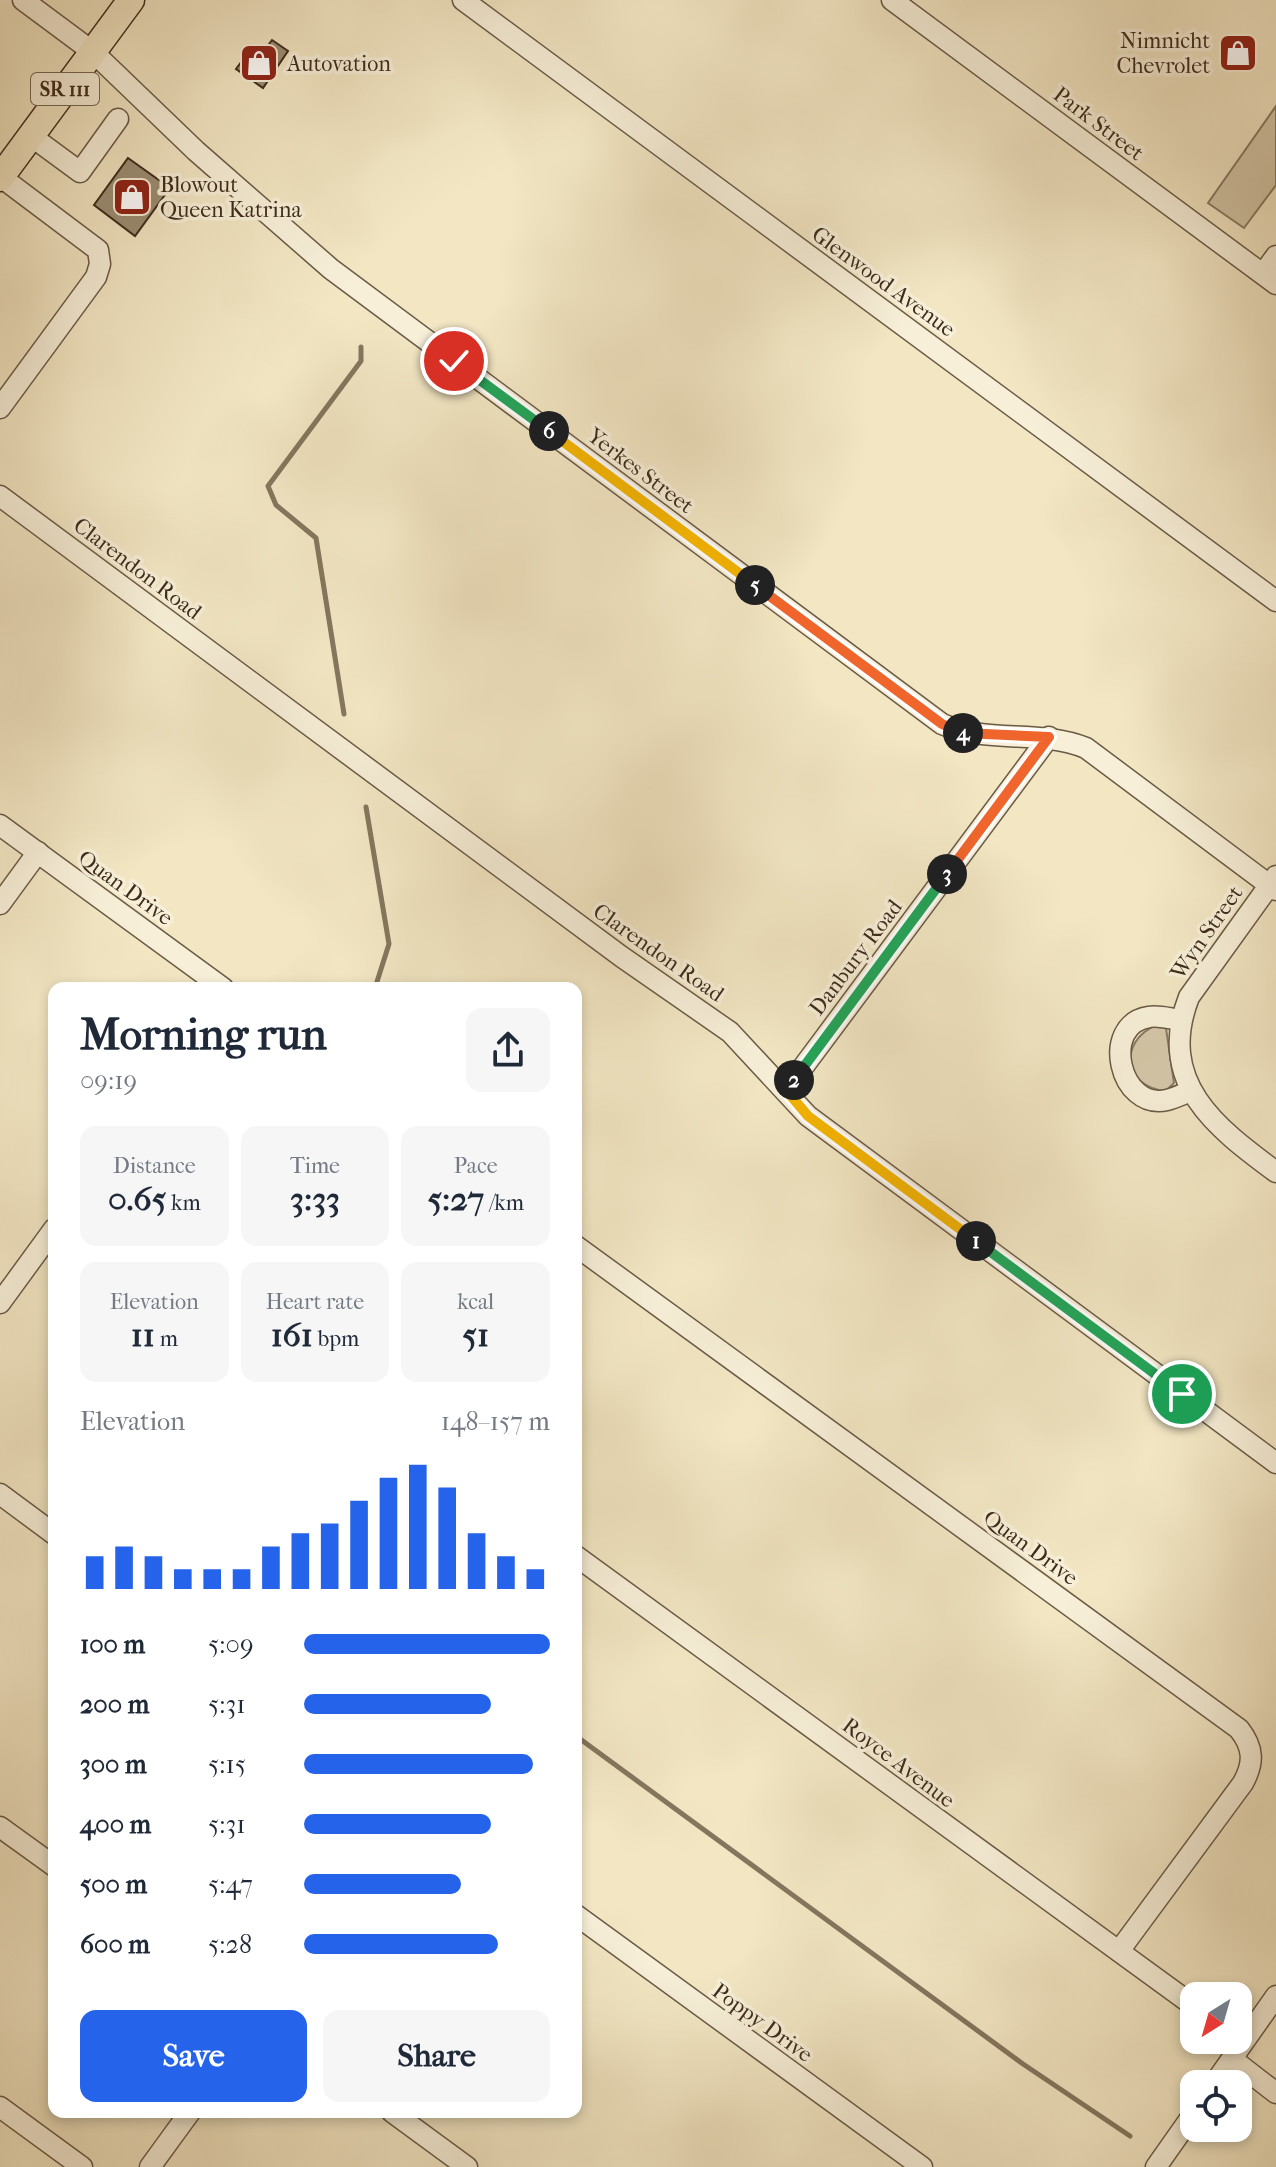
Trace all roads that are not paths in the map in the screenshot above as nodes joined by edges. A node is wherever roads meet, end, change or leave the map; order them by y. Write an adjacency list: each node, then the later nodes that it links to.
1 (23, 0): 5 (street, Yerkes Street)
2 (131, 0): 5 (main road, SR 111)
3 (463, 0): 13 (street, Glenwood Avenue)
4 (892, 0): 10 (street, Park Street)
5 (93, 52): 7 (main road, SR 111); 14 (street, Yerkes Street)
6 (118, 119): 7 (street)
7 (31, 136): 8 (main road, SR 111)
8 (1, 178): 11 (street)
9 (1276, 256): 10 (street)
10 (1269, 279)
11 (0, 408)
12 (0, 496): 21 (street, Clarendon Road)
13 (1276, 601)
14 (1049, 737): 17 (street, Yerkes Street); 21 (street, Danbury Road)
15 (0, 825): 16 (street, Quan Drive)
16 (38, 852): 18 (street); 19 (street, Quan Drive)
17 (1274, 883): 20 (street, Wyn Street)
18 (0, 904)
19 (215, 982)
20 (1181, 1020): 22 (street, Wyn Street); 22 (street)
21 (786, 1090): 27 (street, Clarendon Road)
22 (1191, 1091): 23 (street, Wyn Street)
23 (1276, 1172)
24 (48, 1237): 26 (street)
25 (582, 1250): 34 (street, Quan Drive)
26 (0, 1303)
27 (1276, 1463)
28 (0, 1494): 29 (street)
29 (48, 1530)
30 (582, 1560): 34 (street, Royce Avenue)
31 (0, 1827): 32 (street)
32 (48, 1862)
33 (582, 1919): 49 (street, Poppy Drive)
34 (1119, 1951): 35 (street, Royce Avenue)
35 (1180, 1996)
36 (1276, 1996): 37 (street)
37 (1252, 2026)
38 (1234, 2054): 39 (street)
39 (1232, 2059): 40 (street); 41 (street)
40 (1224, 2070)
41 (1276, 2093)
42 (0, 2107): 46 (street)
43 (186, 2118): 47 (street)
44 (400, 2118): 48 (street)
45 (1180, 2133): 50 (street)
46 (82, 2167)
47 (150, 2167)
48 (467, 2167)
49 (922, 2167)
50 (1156, 2167)

